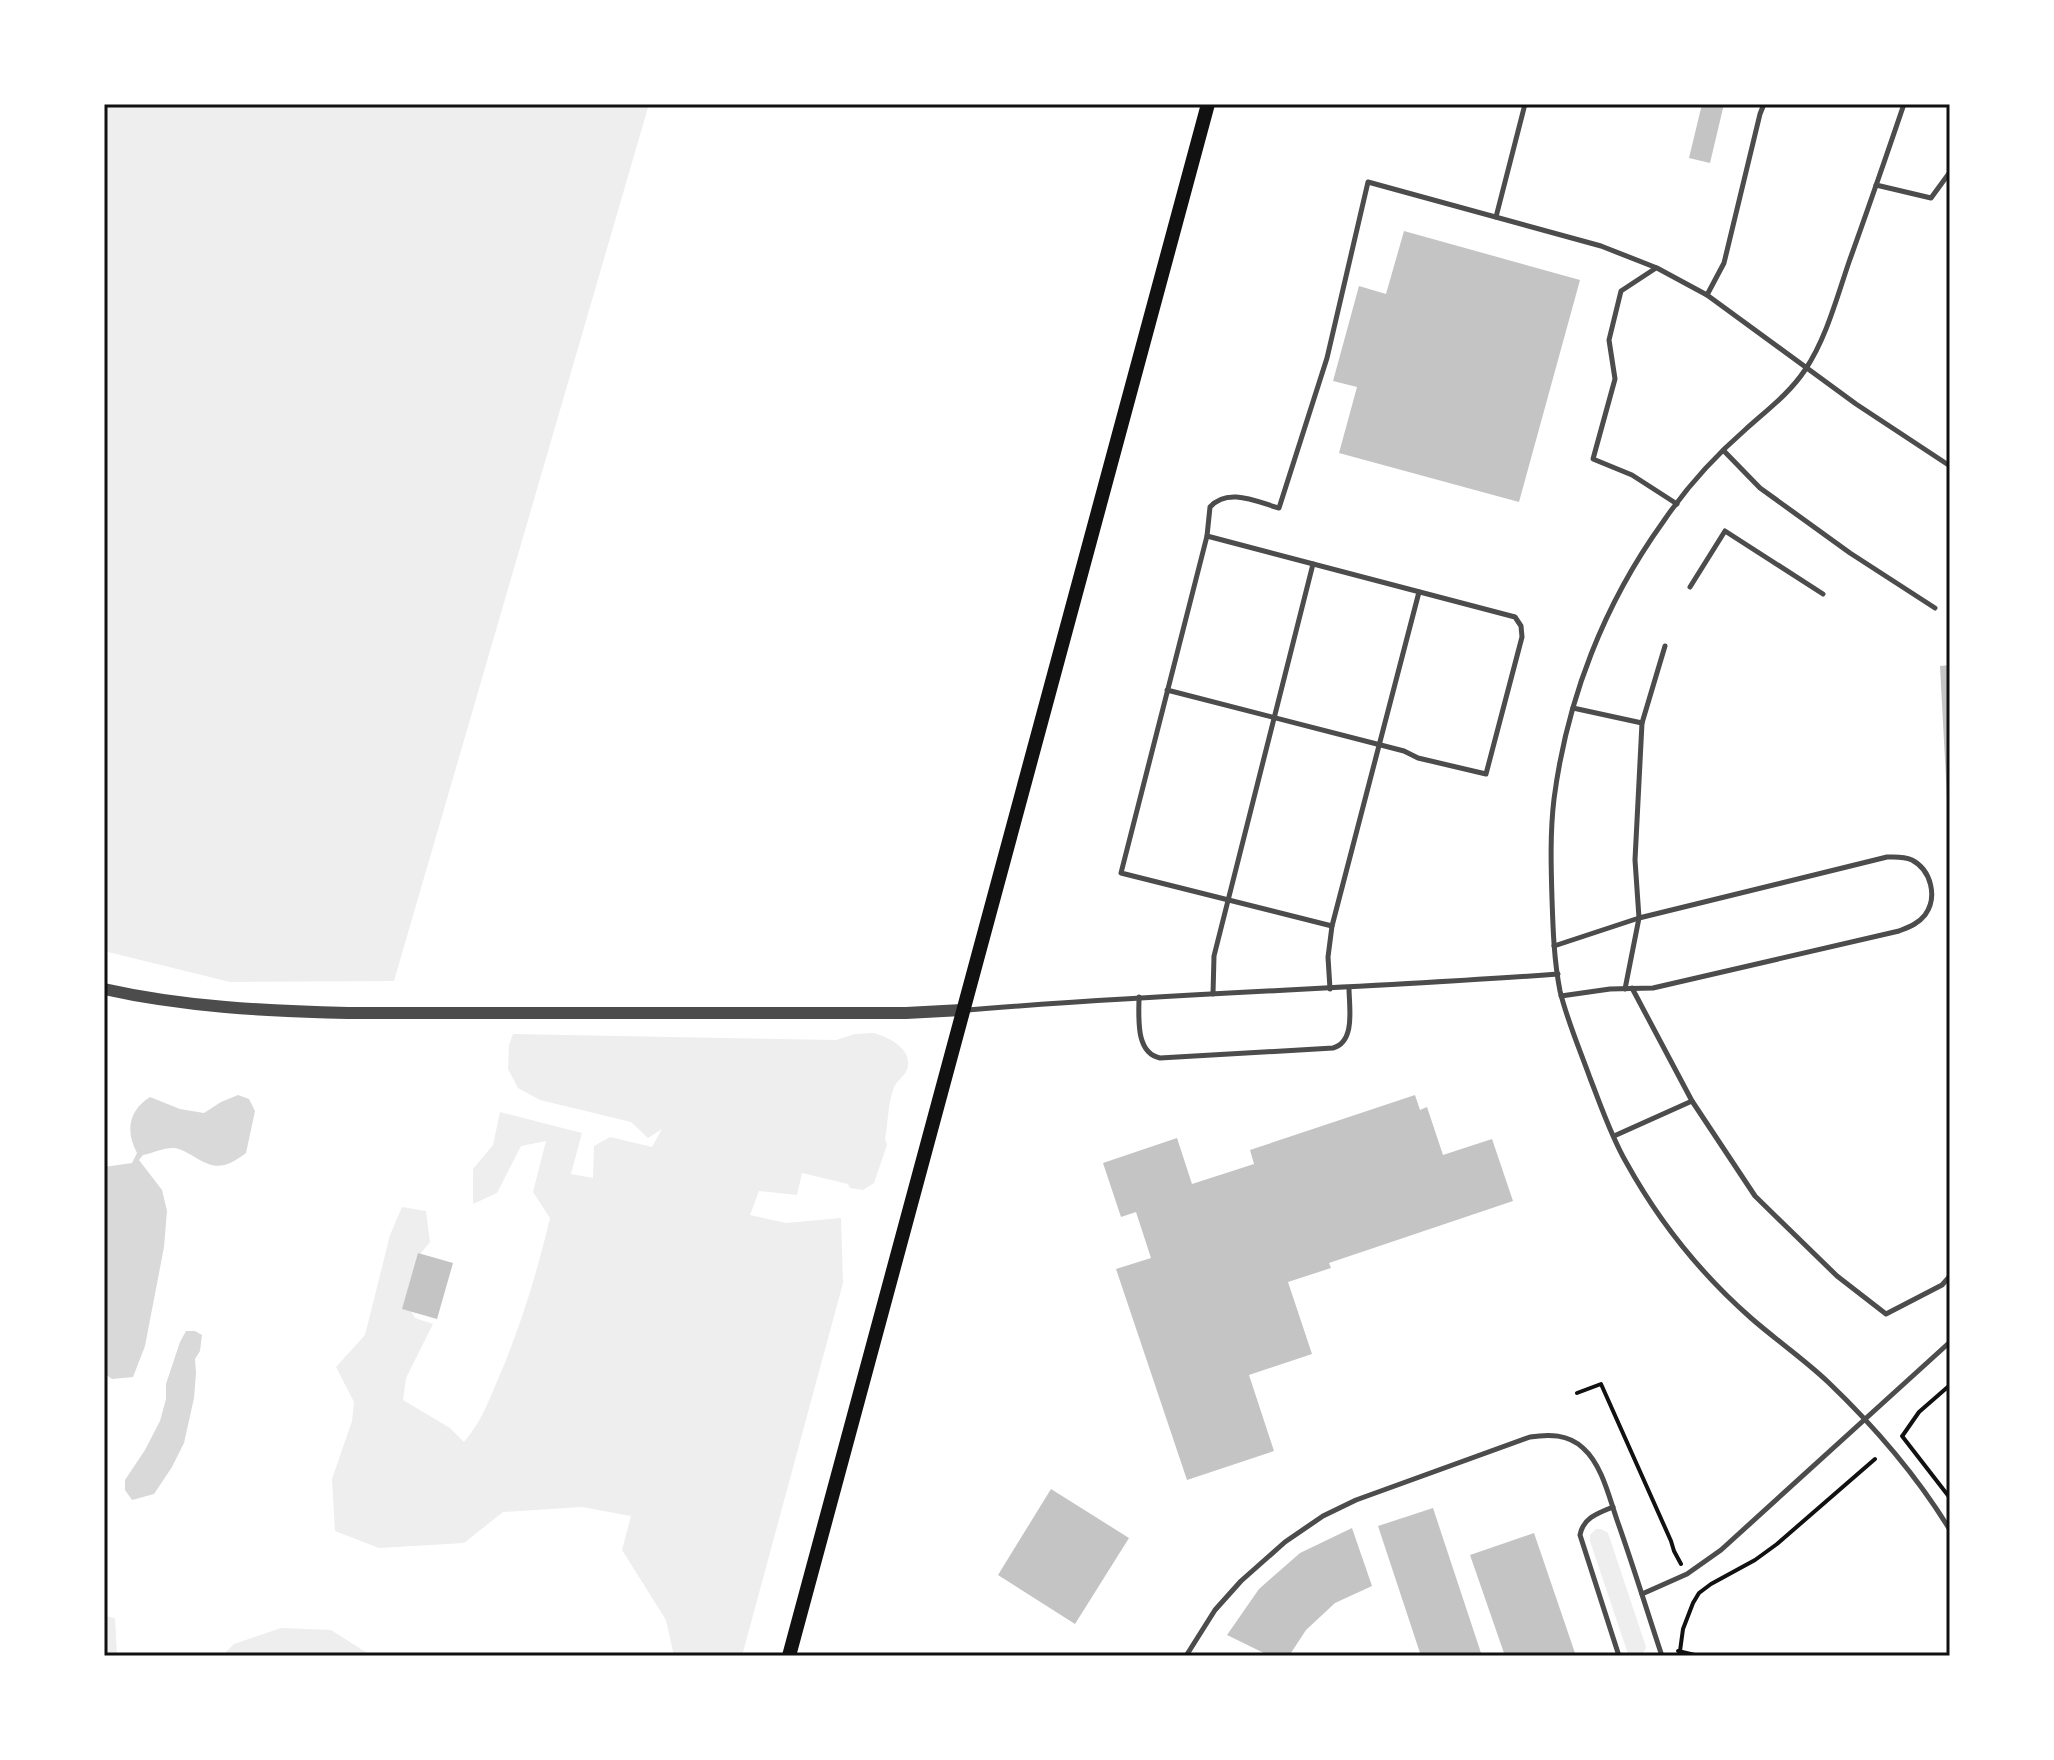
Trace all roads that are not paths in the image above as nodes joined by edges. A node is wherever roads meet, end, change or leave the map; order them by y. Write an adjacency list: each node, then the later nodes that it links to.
1 (1208, 104): 38 (main road)
2 (1525, 104): 7 (lane)
3 (1764, 104): 9 (lane)
4 (1904, 104): 6 (lane)
5 (1950, 172): 6 (lane)
6 (1876, 185): 10 (lane)
7 (1496, 217): 8 (lane); 14 (lane)
8 (1657, 268): 9 (lane); 13 (lane)
9 (1707, 295): 10 (lane)
10 (1806, 369): 11 (lane); 12 (lane)
11 (1724, 451): 13 (lane); 19 (lane)
12 (1950, 466)
13 (1677, 504): 22 (lane)
14 (1207, 536): 15 (lane); 21 (lane)
15 (1313, 564): 17 (lane); 23 (lane)
16 (1690, 587): 18 (lane)
17 (1419, 592): 25 (lane); 25 (lane)
18 (1823, 594)
19 (1935, 608)
20 (1665, 646): 24 (lane)
21 (1167, 690): 23 (lane); 26 (lane)
22 (1573, 708): 24 (lane); 29 (lane)
23 (1274, 718): 25 (lane); 26 (lane)
24 (1642, 723): 27 (lane)
25 (1380, 745): 28 (lane)
26 (1227, 900): 28 (lane); 35 (lane)
27 (1639, 918): 29 (lane); 32 (lane); 32 (lane)
28 (1332, 926): 34 (lane)
29 (1554, 946): 30 (lane)
30 (1558, 974): 31 (lane); 36 (lane)
31 (1349, 988): 34 (lane); 37 (lane)
32 (1628, 988): 36 (lane); 39 (lane)
33 (104, 989): 38 (street)
34 (1330, 989): 35 (lane)
35 (1213, 994): 37 (lane)
36 (1561, 996): 40 (lane)
37 (1139, 997): 38 (lane)
38 (962, 1010): 47 (main road)
39 (1692, 1101): 40 (lane); 41 (lane)
40 (1614, 1136): 43 (lane)
41 (1950, 1276)
42 (1950, 1342): 43 (lane)
43 (1864, 1419): 45 (lane); 46 (lane)
44 (1613, 1507): 46 (lane); 48 (lane); 49 (lane)
45 (1950, 1530)
46 (1642, 1594): 50 (lane)
47 (789, 1656)
48 (1186, 1656)
49 (1619, 1656)
50 (1662, 1656)

